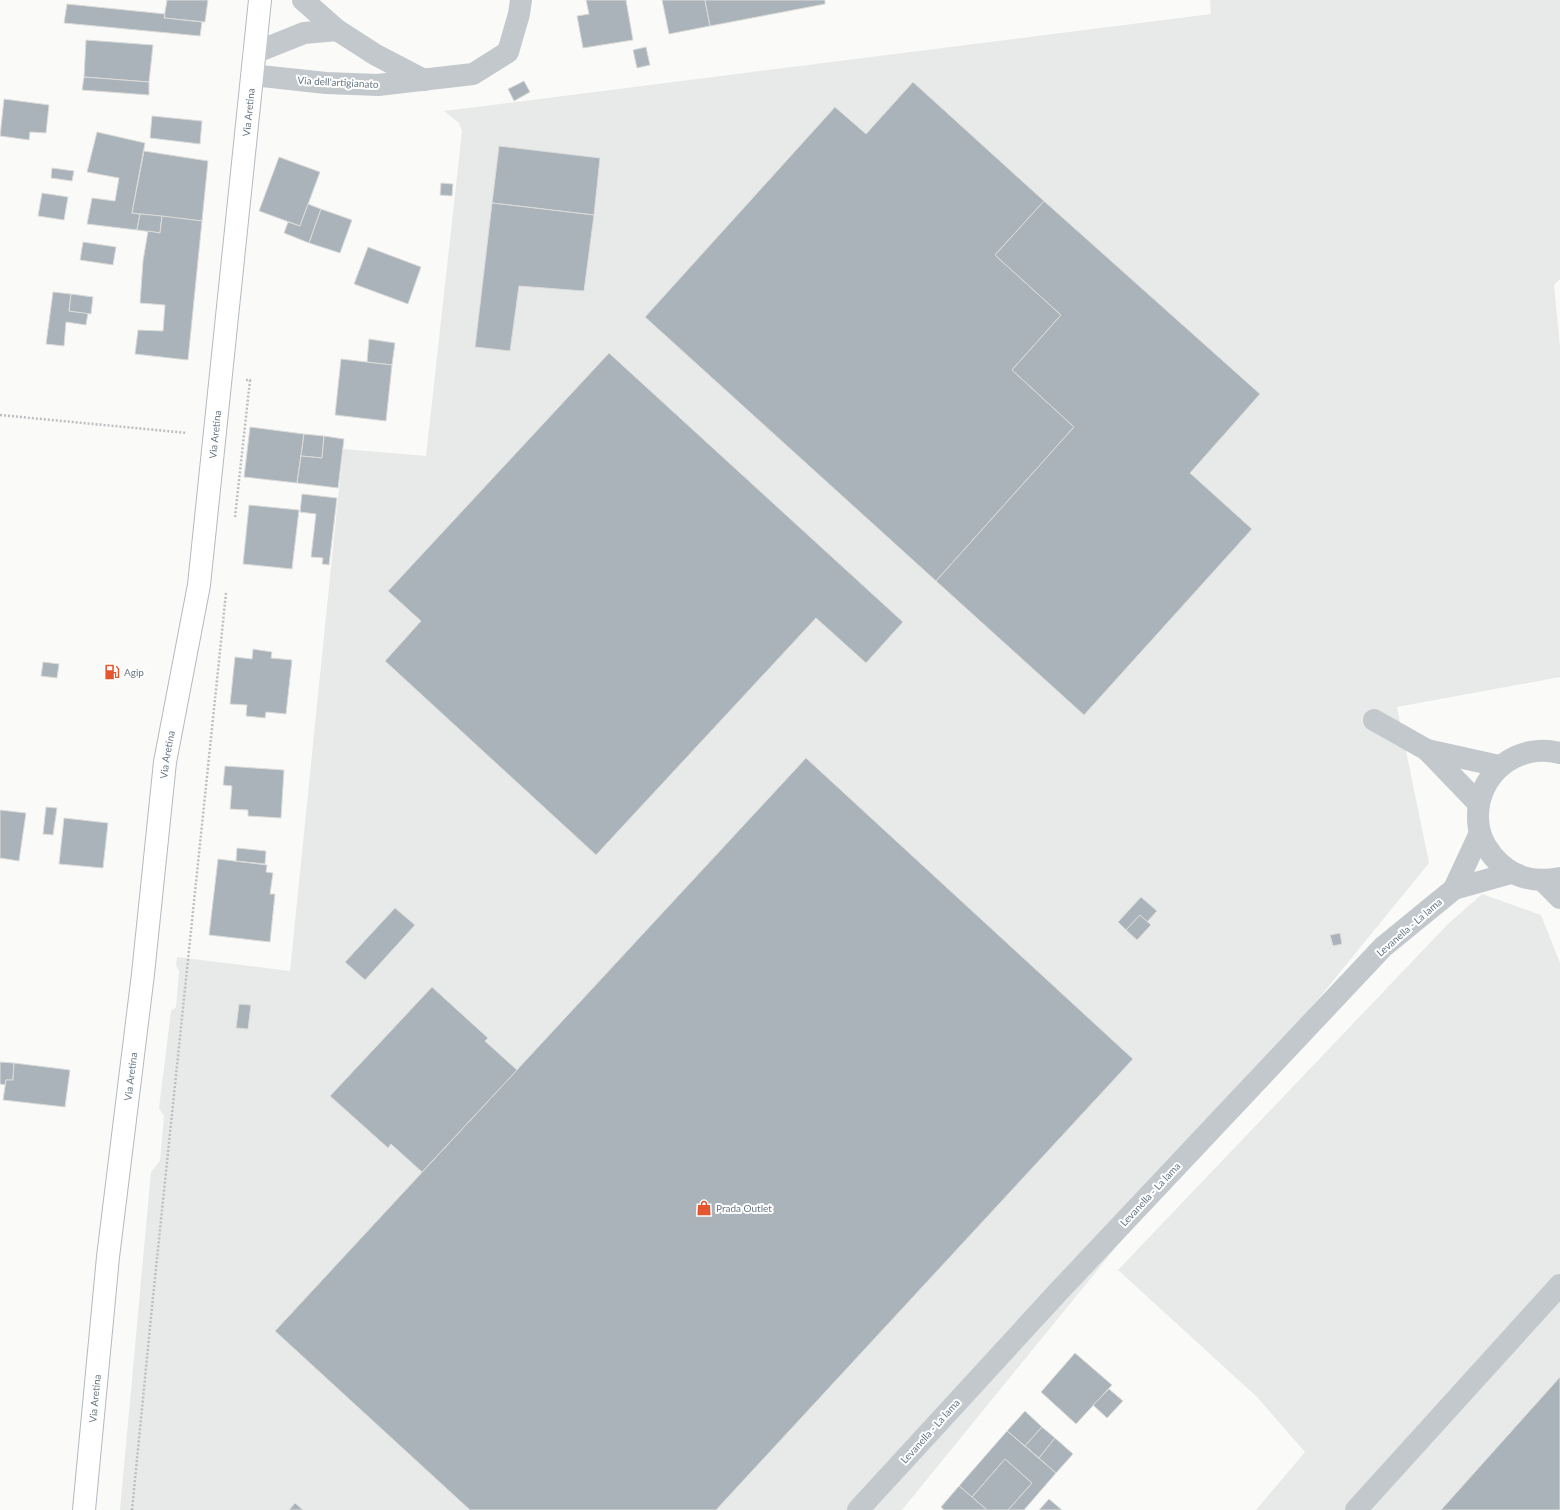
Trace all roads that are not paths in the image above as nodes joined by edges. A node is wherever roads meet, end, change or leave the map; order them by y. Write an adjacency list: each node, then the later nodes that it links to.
1 (260, 0): 5 (street, Via Aretina)
2 (303, 0): 4 (street)
3 (521, 0): 7 (street, Via dell'artigianato)
4 (337, 30): 5 (street); 7 (street)
5 (254, 53): 6 (street, Via Aretina)
6 (252, 76): 7 (street, Via dell'artigianato); 19 (street, Via Aretina)
7 (424, 80)
8 (1374, 720): 9 (street)
9 (1427, 750): 11 (street); 12 (street)
10 (1560, 753): 11 (street, Levanella - La lama)
11 (1499, 766): 12 (street, Levanella - La lama)
12 (1479, 804): 13 (street, Levanella - La lama)
13 (1480, 833): 14 (street, Levanella - La lama); 16 (street, Levanella - La lama)
14 (1512, 873): 15 (street, Levanella - La lama); 16 (street, Levanella - La lama)
15 (1551, 879): 17 (street)
16 (1454, 889): 20 (street, Levanella - La lama)
17 (1560, 898)
18 (1560, 1284): 21 (street)
19 (84, 1510)
20 (858, 1510)
21 (1356, 1510)

